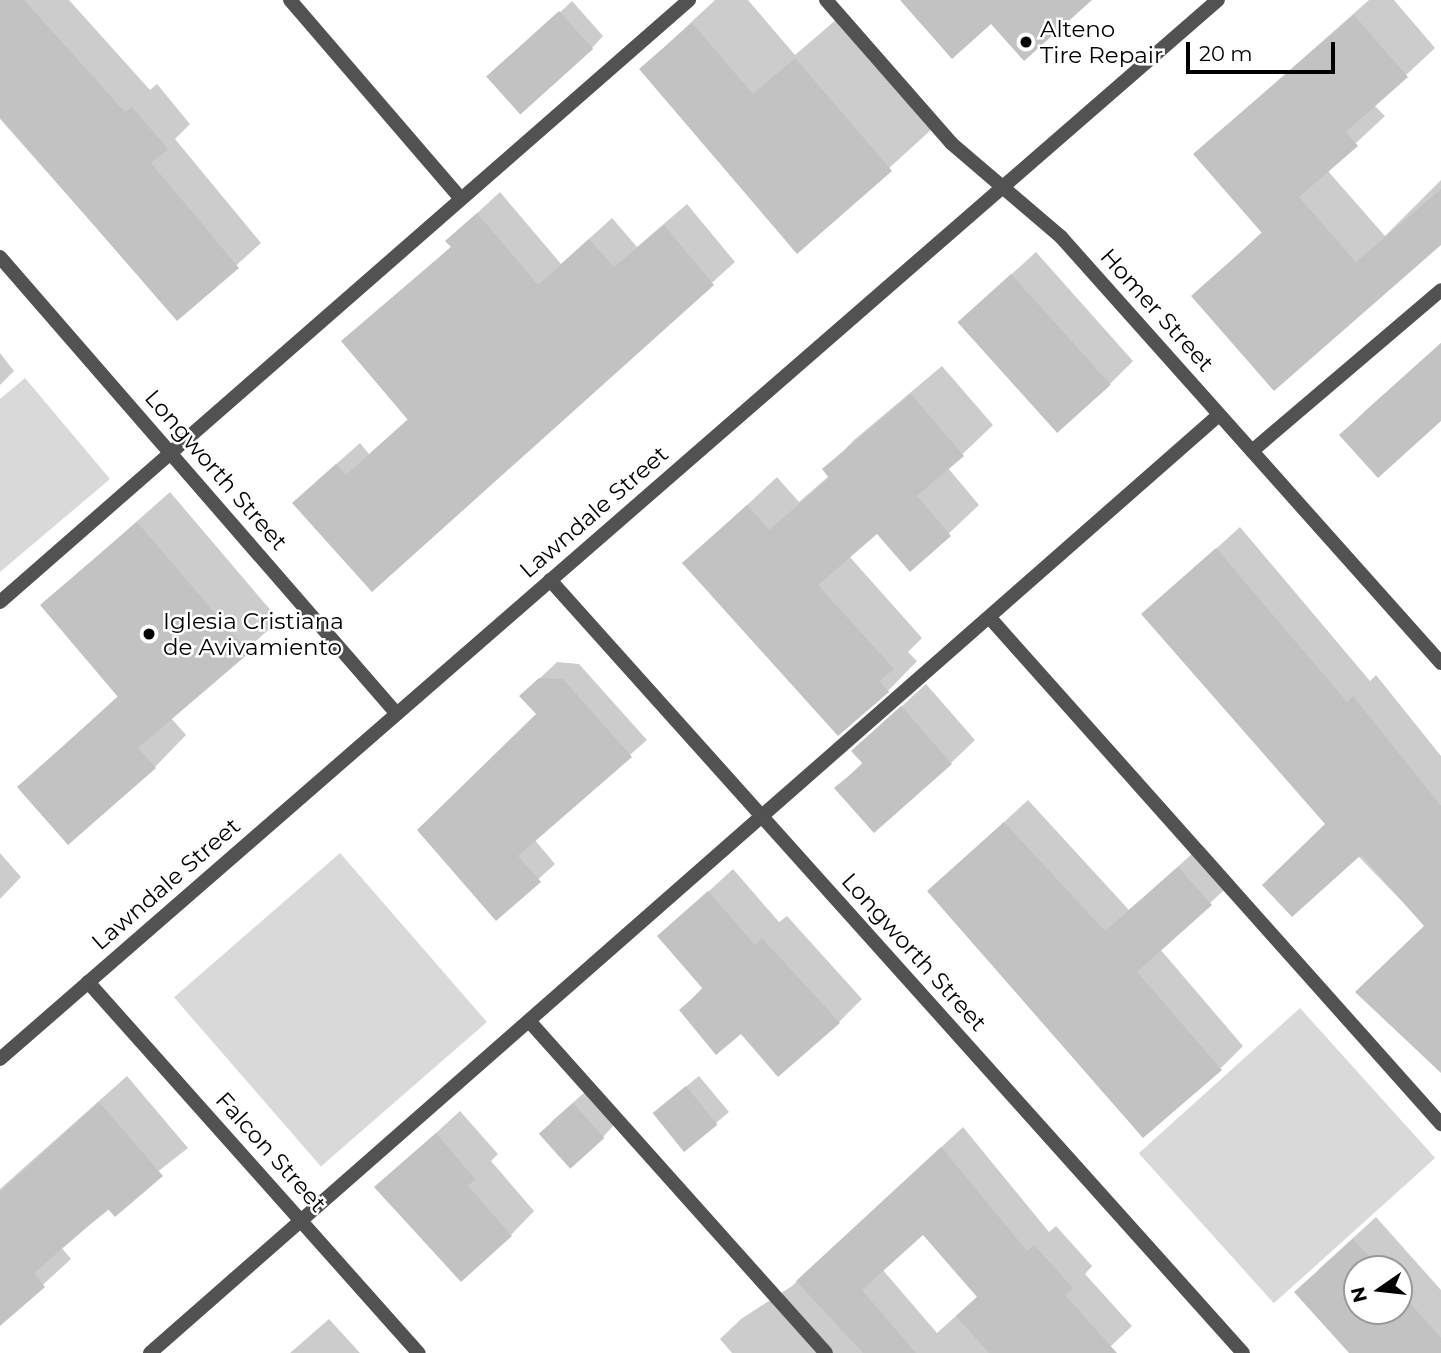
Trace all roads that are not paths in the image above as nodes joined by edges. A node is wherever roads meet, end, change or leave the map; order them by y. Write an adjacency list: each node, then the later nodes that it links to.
1 (290, 0): 6 (street)
2 (689, 0): 6 (street)
3 (826, 0): 5 (street, Homer Street)
4 (1218, 0): 5 (street, Lawndale Street)
5 (1004, 186): 9 (street, Homer Street); 12 (street, Lawndale Street)
6 (461, 199): 11 (street)
7 (0, 257): 11 (street, Longworth Street)
8 (1441, 290): 10 (street)
9 (1219, 415): 10 (street, Homer Street); 14 (street)
10 (1252, 451): 15 (street, Homer Street)
11 (170, 453): 13 (street); 16 (street, Longworth Street)
12 (550, 580): 16 (street, Lawndale Street); 17 (street, Longworth Street)
13 (0, 602)
14 (990, 618): 17 (street); 21 (street)
15 (1441, 663)
16 (397, 714): 18 (street, Lawndale Street)
17 (764, 820): 19 (street); 26 (street, Longworth Street)
18 (88, 982): 20 (street, Lawndale Street); 22 (street, Falcon Street)
19 (530, 1022): 22 (street); 25 (street)
20 (0, 1059)
21 (1441, 1124)
22 (301, 1221): 23 (street); 24 (street, Falcon Street)
23 (150, 1353)
24 (419, 1353)
25 (826, 1353)
26 (1243, 1353)

